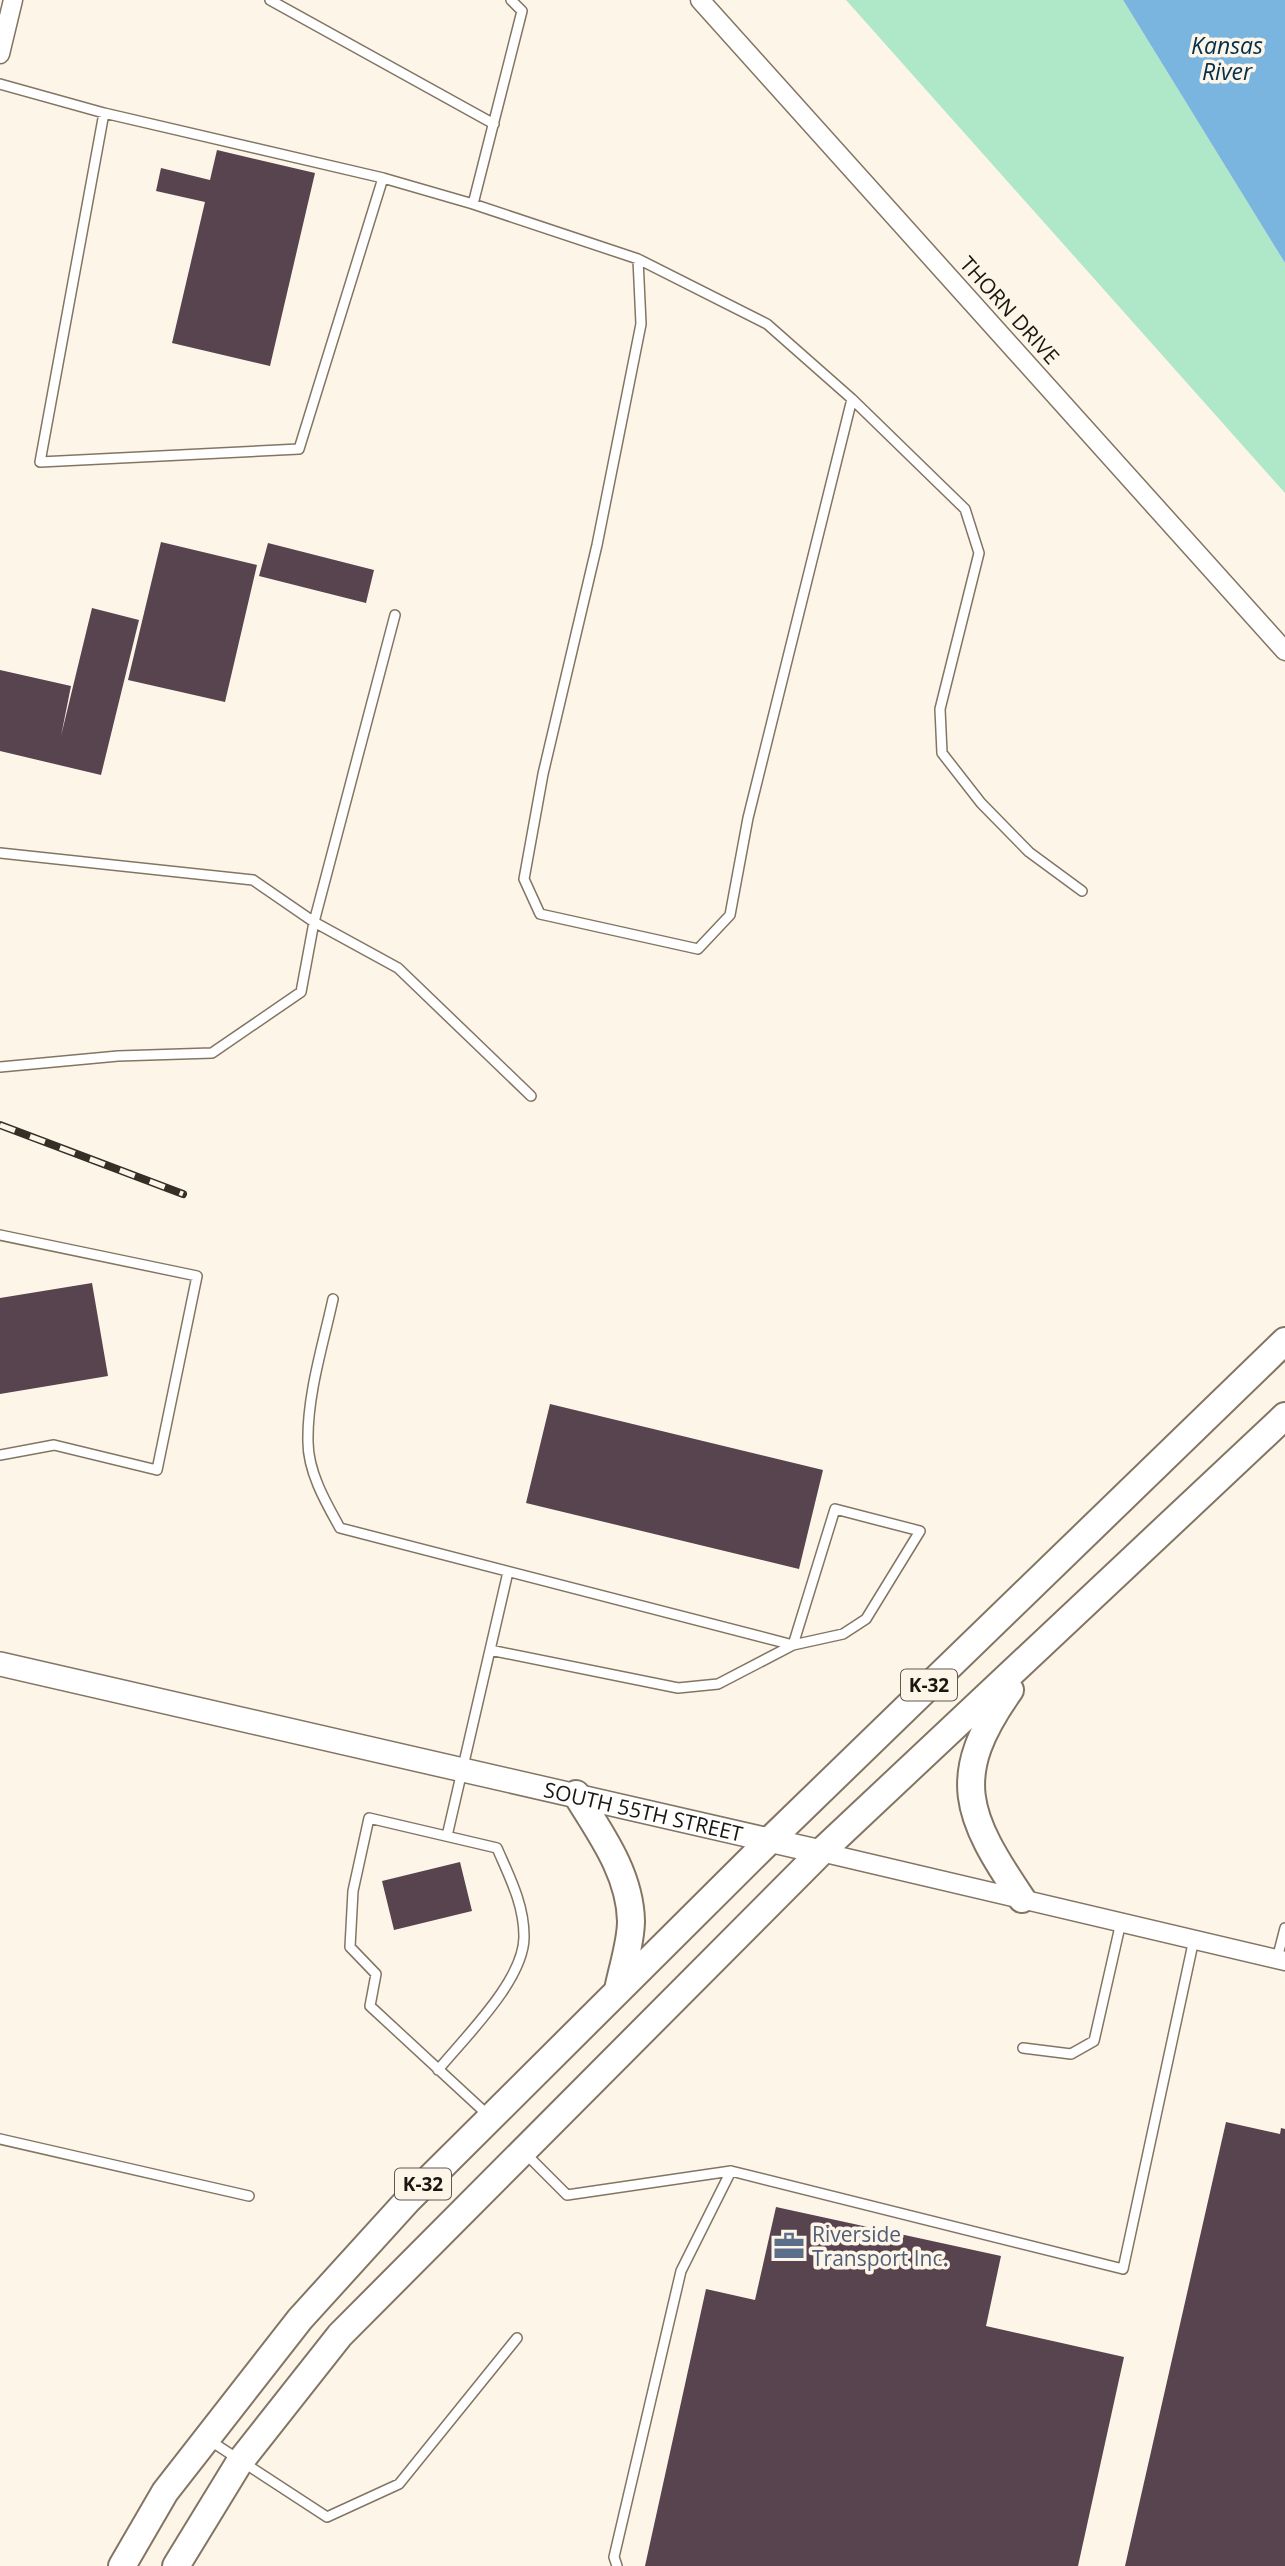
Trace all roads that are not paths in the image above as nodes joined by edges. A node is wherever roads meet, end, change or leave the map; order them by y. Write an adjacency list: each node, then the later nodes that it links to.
1 (13, 0): 5 (street)
2 (270, 0): 8 (lane)
3 (511, 0): 8 (lane)
4 (700, 0): 14 (street, THORN DRIVE)
5 (0, 54)
6 (0, 84): 7 (lane)
7 (104, 113): 9 (lane); 9 (lane)
8 (494, 124): 10 (lane)
9 (383, 178): 10 (lane)
10 (473, 204): 11 (lane)
11 (638, 259): 12 (lane); 12 (lane)
12 (852, 399): 16 (lane)
13 (395, 615): 17 (lane)
14 (1285, 651)
15 (0, 853): 17 (lane)
16 (1082, 891)
17 (314, 922): 18 (lane); 19 (lane)
18 (0, 1067)
19 (531, 1096)
20 (0, 1235): 24 (lane)
21 (333, 1298): 25 (lane)
22 (1285, 1342): 33 (main road, K-32)
23 (1285, 1416): 26 (main road, K-32)
24 (0, 1455)
25 (508, 1572): 27 (lane); 28 (lane)
26 (1046, 1641): 34 (main road, K-32); 35 (main road)
27 (793, 1645): 27 (lane); 28 (lane)
28 (490, 1650): 30 (lane)
29 (0, 1664): 30 (main road, SOUTH 55TH STREET)
30 (463, 1769): 31 (main road, SOUTH 55TH STREET); 32 (lane)
31 (576, 1794): 33 (main road, SOUTH 55TH STREET); 40 (main road)
32 (447, 1836): 42 (lane); 42 (lane)
33 (770, 1840): 34 (main road, SOUTH 55TH STREET); 40 (main road, K-32)
34 (821, 1852): 35 (street, SOUTH 55TH STREET); 45 (main road, K-32)
35 (1022, 1899): 36 (street, SOUTH 55TH STREET)
36 (1121, 1922): 38 (street, SOUTH 55TH STREET); 41 (lane)
37 (1285, 1928): 39 (lane)
38 (1194, 1939): 39 (street, SOUTH 55TH STREET); 46 (lane)
39 (1281, 1960)
40 (618, 1990): 43 (main road, K-32)
41 (1023, 2048)
42 (438, 2070): 43 (lane)
43 (489, 2116): 49 (main road, K-32)
44 (0, 2139): 47 (lane)
45 (523, 2151): 46 (lane); 50 (main road, K-32)
46 (731, 2171): 53 (lane)
47 (249, 2196)
48 (517, 2338): 50 (lane)
49 (207, 2439): 50 (lane); 51 (main road, K-32)
50 (239, 2463): 52 (main road, K-32)
51 (122, 2566)
52 (176, 2566)
53 (617, 2566)

